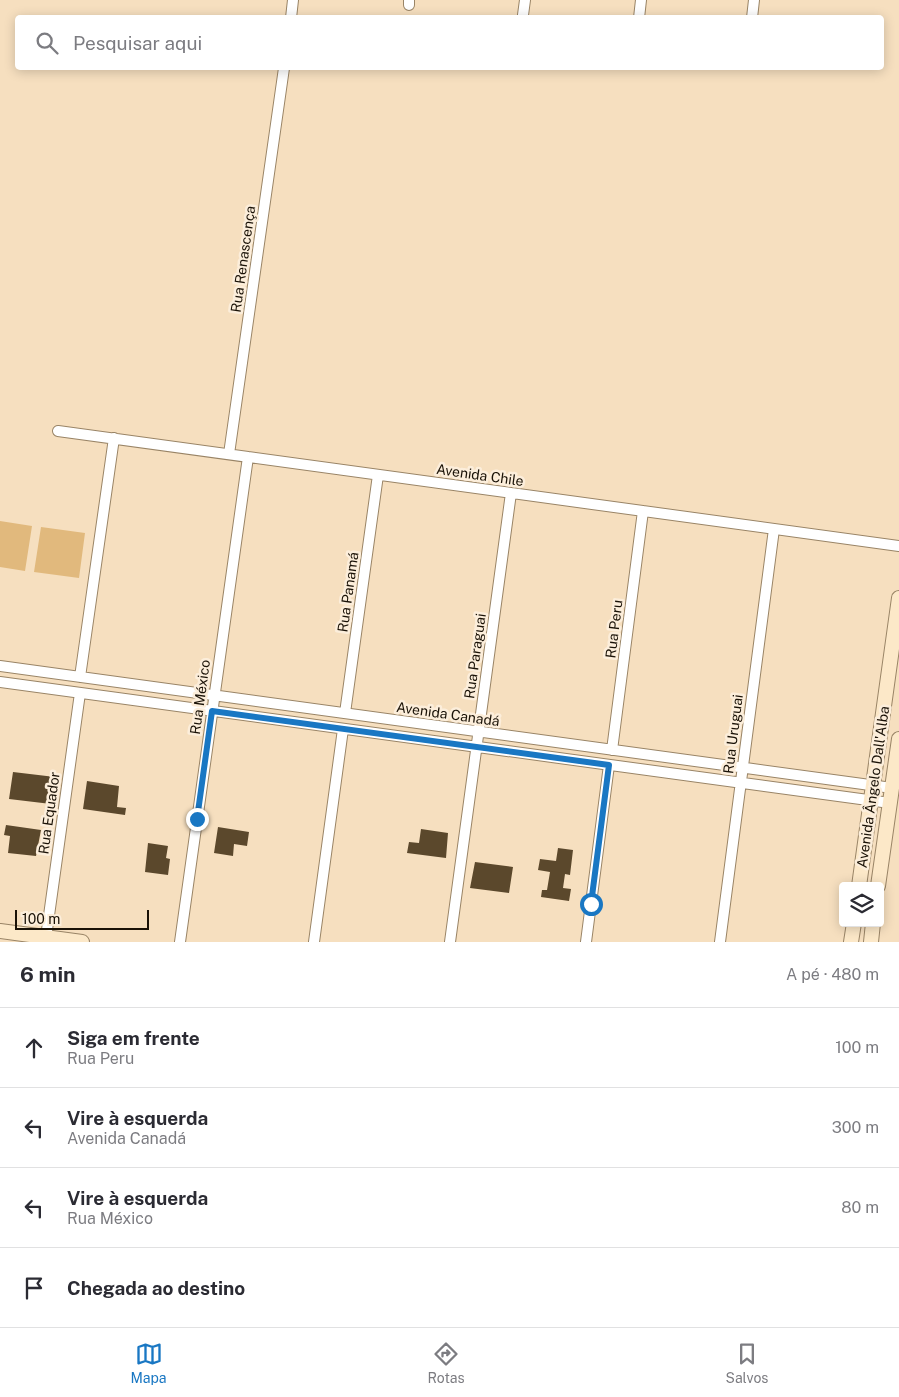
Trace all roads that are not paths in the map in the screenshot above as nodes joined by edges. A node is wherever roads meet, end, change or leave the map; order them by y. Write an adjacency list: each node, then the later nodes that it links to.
1 (294, 0): 5 (street)
2 (525, 0): 6 (street)
3 (641, 0): 7 (street)
4 (754, 0): 8 (street)
5 (292, 15)
6 (523, 15)
7 (639, 15)
8 (752, 15)
9 (284, 70): 12 (street, Rua Renascença)
10 (58, 431): 11 (street, Avenida Chile)
11 (114, 438): 12 (street, Avenida Chile); 21 (street)
12 (229, 454): 13 (street, Avenida Chile)
13 (248, 457): 14 (street, Avenida Chile); 24 (street, Rua México)
14 (378, 475): 15 (street, Avenida Chile); 26 (street, Rua Panamá)
15 (511, 493): 16 (street, Avenida Chile); 28 (street, Rua Paraguai)
16 (643, 511): 17 (street, Avenida Chile); 31 (street, Rua Peru)
17 (774, 529): 18 (street, Avenida Chile); 33 (street, Rua Uruguai)
18 (899, 546)
19 (899, 598): 35 (main road, Avenida Ângelo Dall'Alba)
20 (0, 666): 21 (street, Avenida Canadá)
21 (80, 677): 24 (street, Avenida Canadá)
22 (0, 682): 23 (street, Avenida Canadá)
23 (80, 693): 25 (street, Avenida Canadá); 44 (street, Rua Equador)
24 (214, 696): 25 (street, Rua México); 26 (street, Avenida Canadá)
25 (212, 711): 27 (street, Avenida Canadá); 46 (street, Rua México)
26 (345, 713): 28 (street, Avenida Canadá)
27 (343, 729): 30 (street, Avenida Canadá); 47 (street)
28 (479, 732): 30 (street, Rua Paraguai); 31 (street, Avenida Canadá)
29 (899, 739): 36 (main road, Avenida Ângelo Dall'Alba)
30 (477, 747): 32 (street, Avenida Canadá); 48 (street, Rua Paraguai)
31 (612, 750): 33 (street, Avenida Canadá)
32 (609, 765): 34 (street, Avenida Canadá); 49 (street)
33 (742, 768): 34 (street, Rua Uruguai); 35 (street, Avenida Canadá)
34 (740, 783): 37 (street, Avenida Canadá); 50 (street, Rua Uruguai)
35 (874, 786): 36 (street, Avenida Canadá); 37 (main road, Avenida Ângelo Dall'Alba)
36 (892, 788): 38 (main road, Avenida Ângelo Dall'Alba)
37 (872, 801): 38 (street, Avenida Canadá); 39 (main road, Avenida Ângelo Dall'Alba)
38 (890, 803): 40 (main road, Avenida Ângelo Dall'Alba)
39 (860, 882)
40 (879, 882)
41 (853, 927): 51 (main road)
42 (873, 927): 52 (main road)
43 (0, 931): 44 (main road)
44 (46, 937): 45 (main road)
45 (82, 942)
46 (180, 942)
47 (314, 942)
48 (450, 942)
49 (586, 942)
50 (720, 942)
51 (851, 942)
52 (871, 942)

